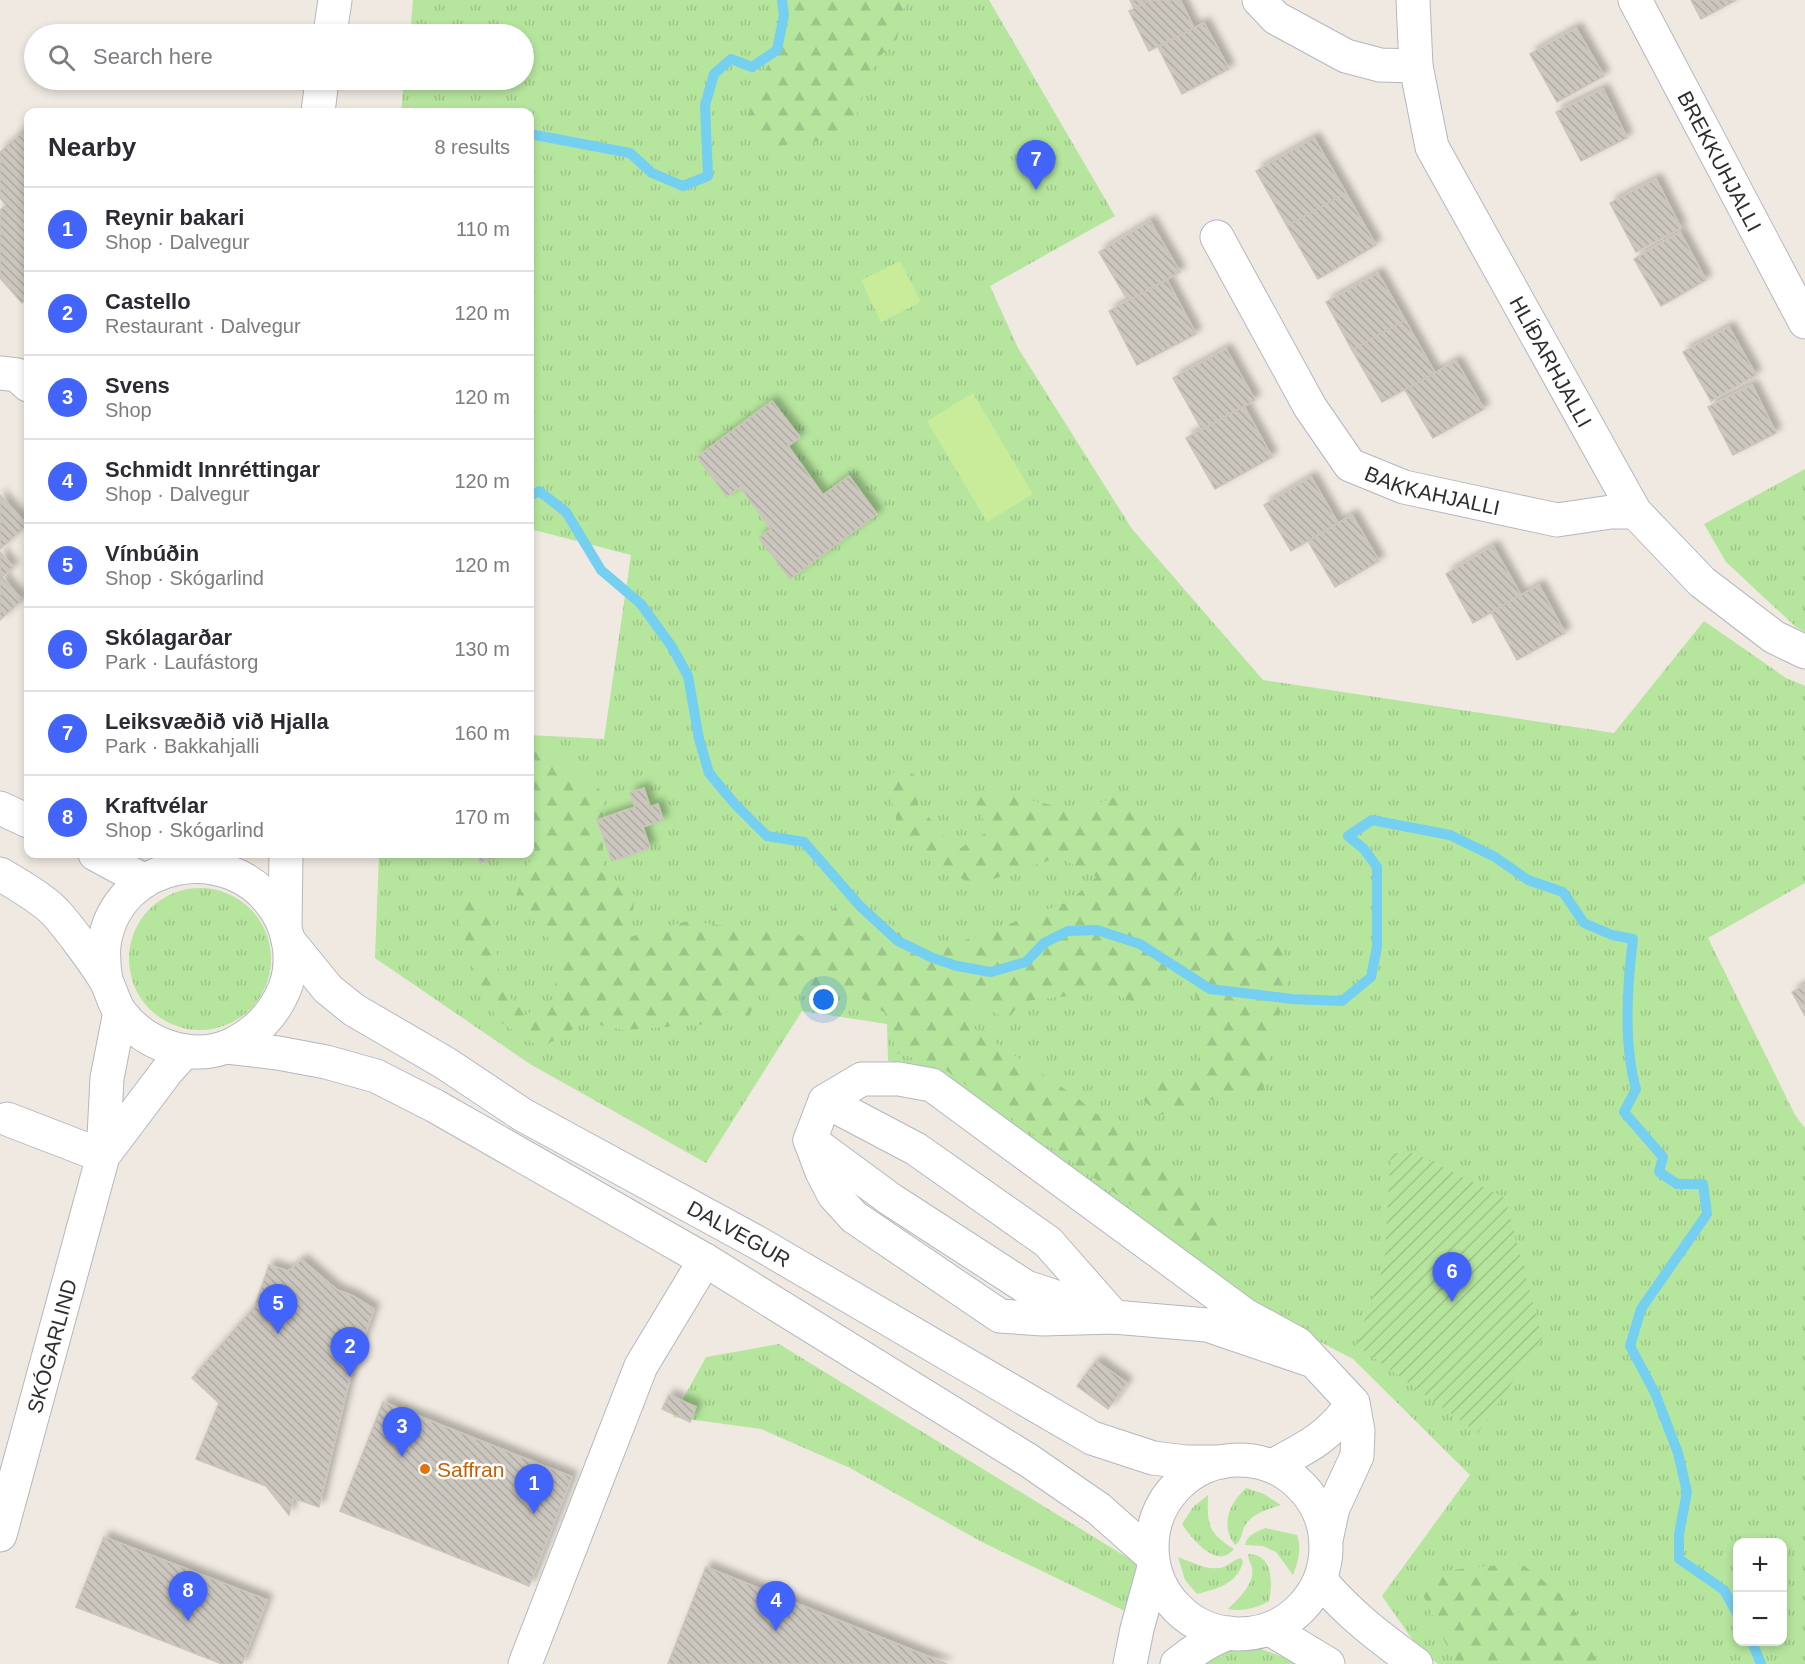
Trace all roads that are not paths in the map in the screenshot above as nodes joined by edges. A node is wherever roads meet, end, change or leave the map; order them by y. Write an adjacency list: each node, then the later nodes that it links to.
1 (335, 0): 5 (street)
2 (1260, 0): 6 (street)
3 (1413, 0): 6 (street, HLÍÐARHJALLI)
4 (1635, 0): 10 (street, BREKKUHJALLI)
5 (331, 24)
6 (1416, 66): 13 (street, HLÍÐARHJALLI)
7 (321, 90): 8 (street)
8 (318, 108)
9 (1218, 237): 13 (street, BAKKAHJALLI)
10 (1805, 322)
11 (0, 373): 12 (street)
12 (24, 381)
13 (1635, 512): 14 (street, HLÍÐARHJALLI)
14 (1805, 652)
15 (0, 808): 16 (street)
16 (24, 819)
17 (103, 858): 21 (street)
18 (286, 858): 22 (street)
19 (191, 860): 21 (street); 22 (street)
20 (0, 874): 23 (street)
21 (145, 880): 23 (street)
22 (286, 935): 25 (street); 34 (street, DALVEGUR)
23 (106, 981): 24 (street)
24 (120, 1012): 26 (street); 29 (street, SKÓGARLIND)
25 (227, 1047): 26 (street); 30 (street, DALVEGUR)
26 (185, 1051): 29 (street, SKÓGARLIND)
27 (825, 1101): 31 (street); 31 (street); 32 (street)
28 (2, 1121): 29 (street)
29 (103, 1156): 36 (street, SKÓGARLIND)
30 (705, 1260): 38 (street, DALVEGUR); 42 (street)
31 (1114, 1317): 32 (street)
32 (1313, 1360): 33 (street)
33 (1353, 1403): 35 (street); 37 (street)
34 (1221, 1462): 35 (street); 38 (street)
35 (1272, 1466): 37 (street)
36 (0, 1535)
37 (1326, 1540): 39 (street)
38 (1153, 1562): 41 (street); 43 (street)
39 (1320, 1580): 40 (street); 46 (street)
40 (1270, 1629): 41 (street); 45 (street)
41 (1229, 1633): 44 (street)
42 (525, 1664)
43 (1130, 1664)
44 (1177, 1664)
45 (1328, 1664)
46 (1416, 1664)

